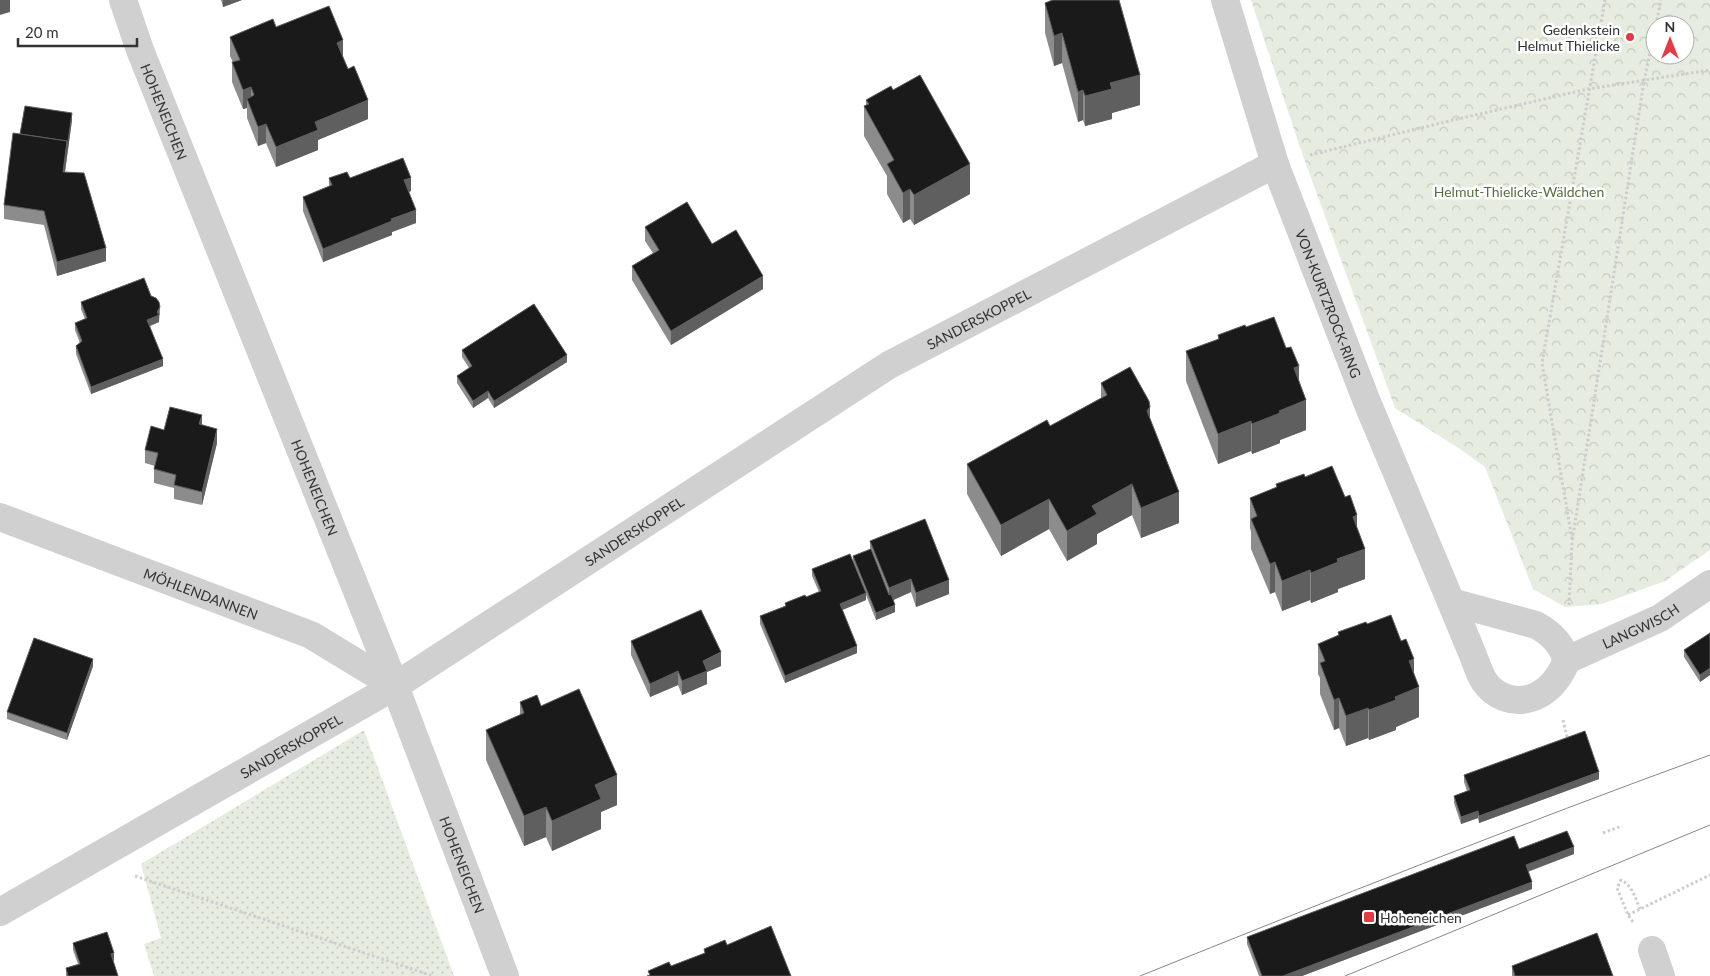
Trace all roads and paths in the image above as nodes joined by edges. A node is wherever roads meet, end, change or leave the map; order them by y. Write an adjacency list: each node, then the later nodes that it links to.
1 (123, 0): 17 (street, HOHENEICHEN)
2 (1225, 0): 11 (street, VON-KURTZROCK-RING)
3 (1605, 0): 9 (path)
4 (1661, 0): 5 (path)
5 (1658, 15)
6 (1647, 65): 8 (path)
7 (1710, 70): 8 (path)
8 (1644, 81): 9 (path); 13 (path)
9 (1588, 90): 10 (path); 13 (path)
10 (1339, 148)
11 (1275, 164): 15 (street, VON-KURTZROCK-RING); 17 (street, SANDERSKOPPEL)
12 (0, 517): 17 (street, MÖHLENDANNEN)
13 (1572, 542): 16 (path)
14 (1710, 584): 16 (street, LANGWISCH)
15 (1451, 602): 16 (street); 16 (street, VON-KURTZROCK-RING)
16 (1567, 660)
17 (395, 686): 20 (street, SANDERSKOPPEL); 26 (street, HOHENEICHEN)
18 (1622, 826): 19 (path)
19 (1603, 833)
20 (90, 860): 23 (street, SANDERSKOPPEL); 25 (path)
21 (1710, 875): 22 (path)
22 (1640, 909): 22 (path)
23 (0, 912)
24 (1652, 950): 27 (street)
25 (433, 976)
26 (505, 976)
27 (1661, 976)

